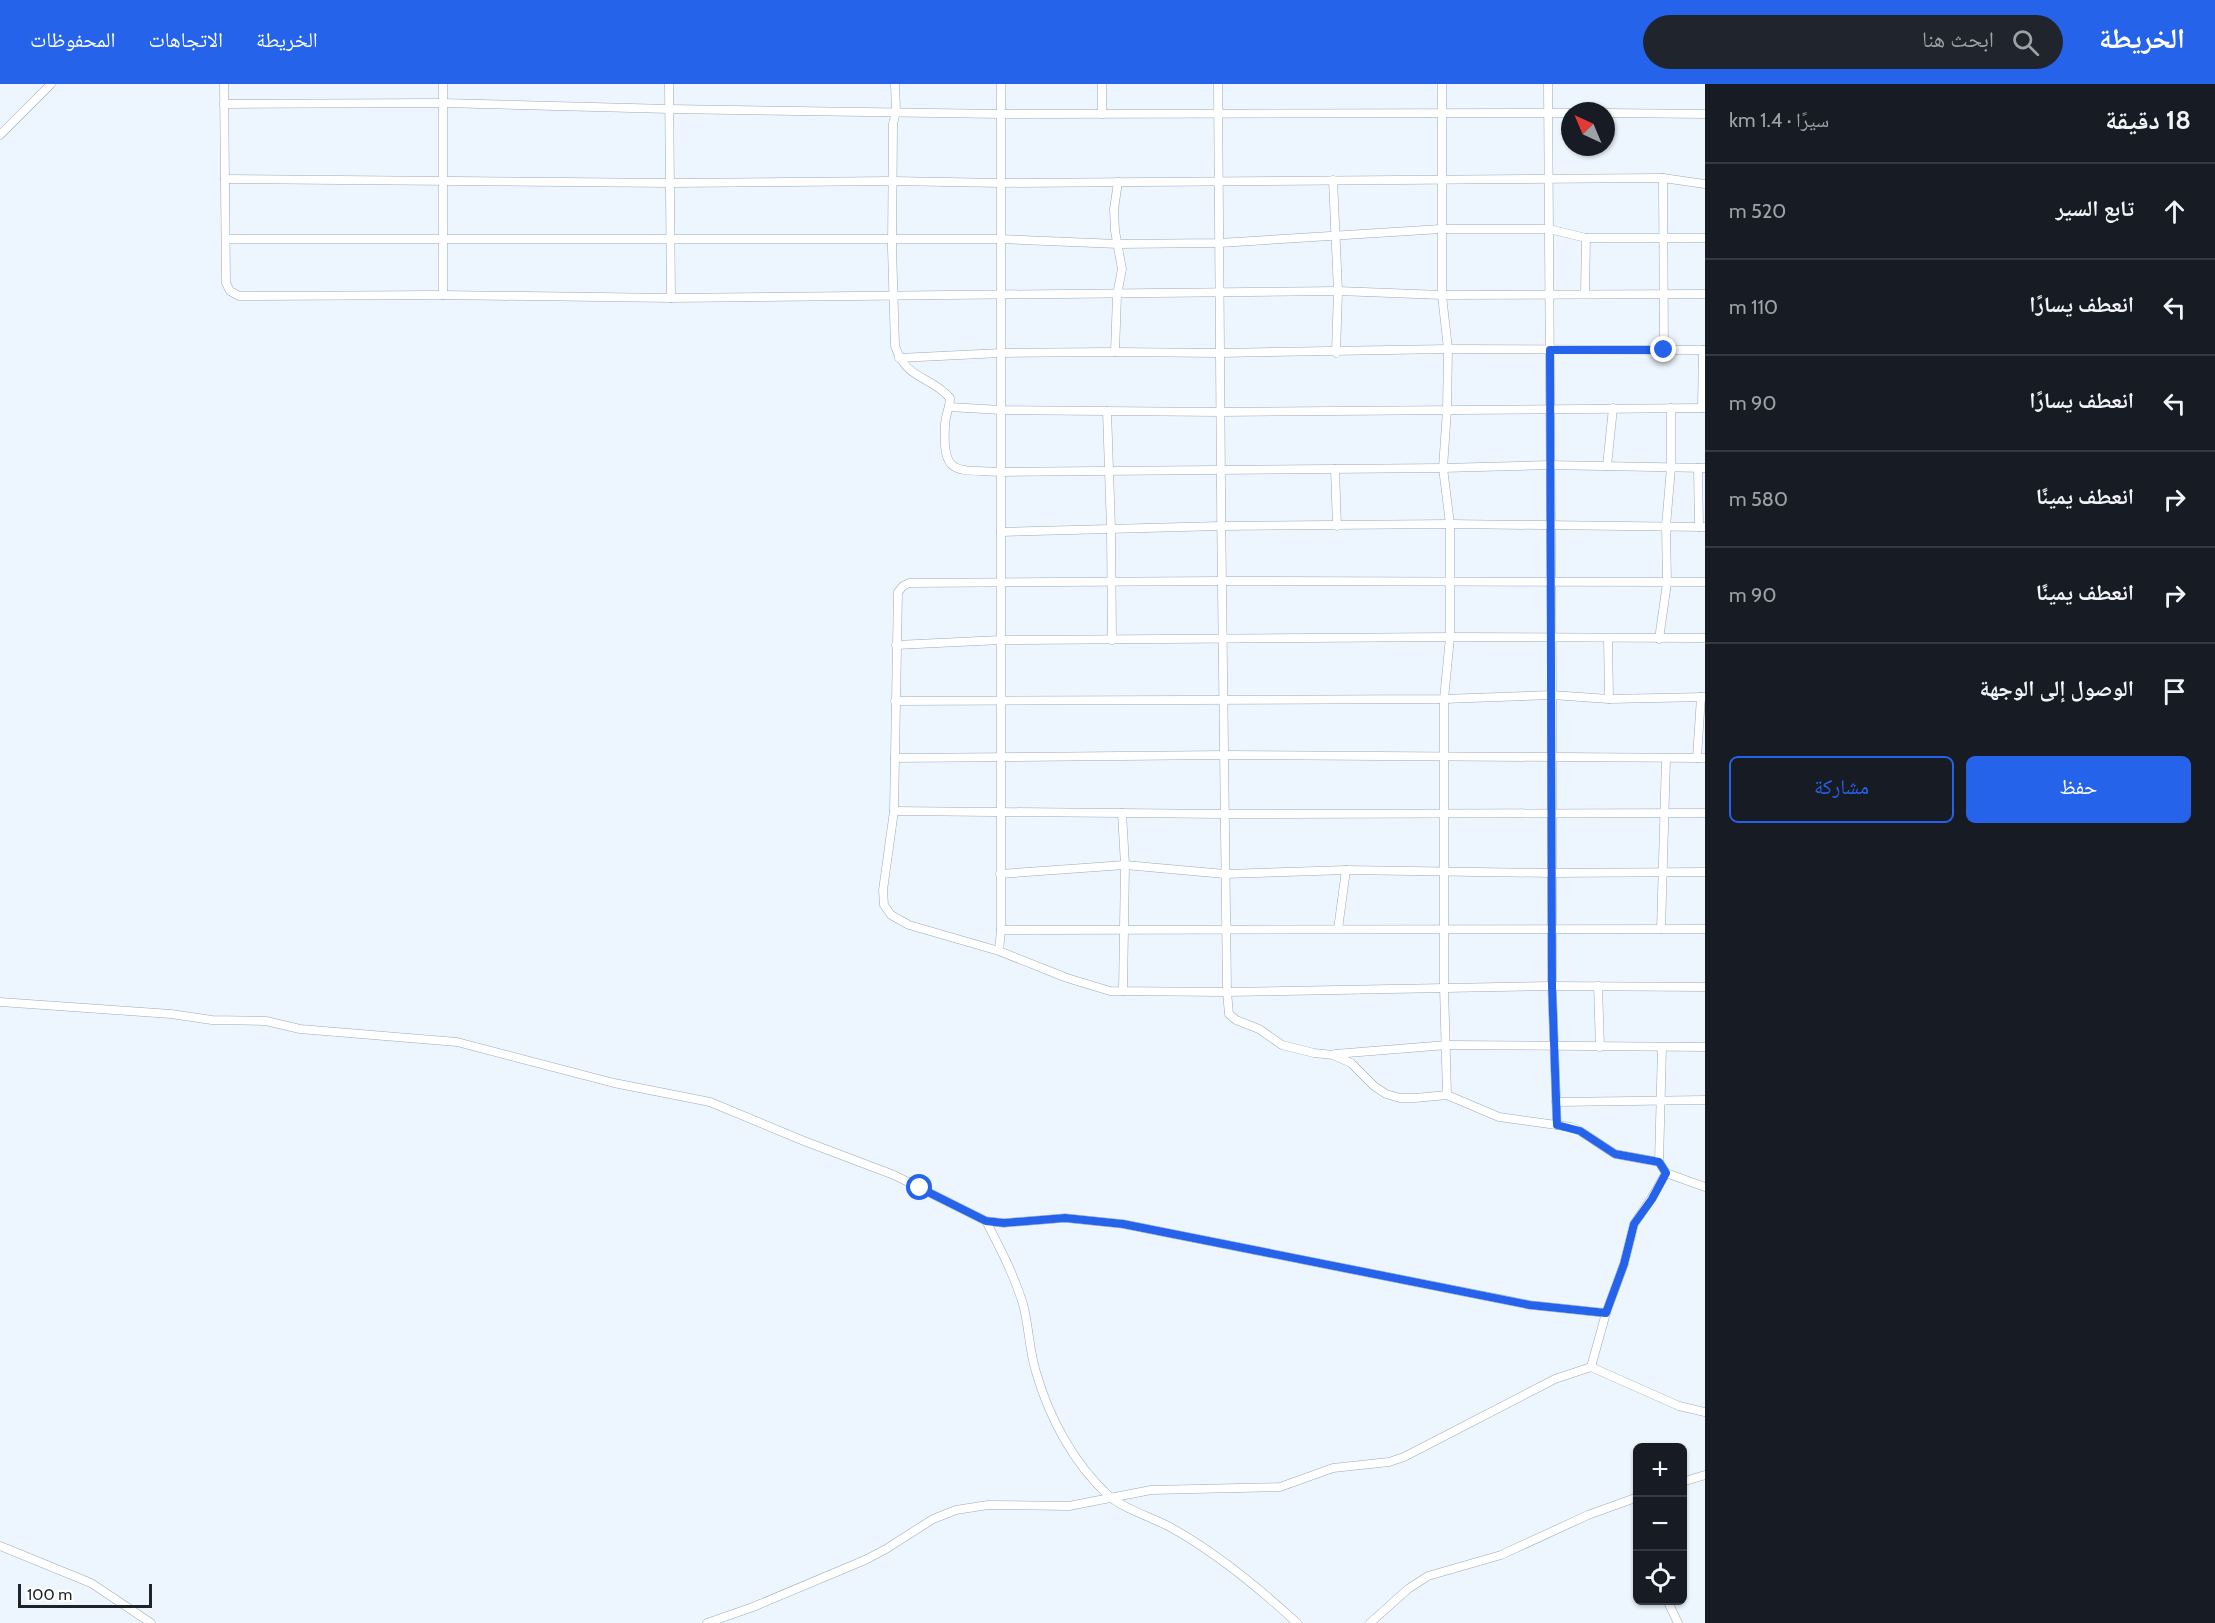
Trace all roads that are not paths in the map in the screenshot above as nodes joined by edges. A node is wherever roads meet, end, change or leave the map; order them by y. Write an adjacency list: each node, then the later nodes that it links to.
1 (51, 84): 23 (street)
2 (224, 84): 12 (street)
3 (443, 84): 11 (street)
4 (669, 84): 13 (street)
5 (895, 84): 14 (street)
6 (1001, 84): 19 (street)
7 (1102, 84): 20 (street)
8 (1218, 84): 21 (street)
9 (1442, 84): 15 (street)
10 (1548, 84): 16 (street)
11 (443, 103): 12 (street); 13 (street); 29 (street)
12 (224, 104): 25 (street)
13 (669, 109): 14 (street); 33 (street)
14 (896, 111): 19 (street); 30 (street)
15 (1441, 113): 16 (street); 21 (street); 26 (street)
16 (1549, 113): 17 (street); 27 (street)
17 (1561, 113)
18 (1615, 113): 22 (street)
19 (1001, 114): 20 (street); 34 (street)
20 (1102, 114): 21 (street)
21 (1218, 114): 32 (street)
22 (1705, 114)
23 (0, 135)
24 (1663, 178): 27 (street); 35 (street); 39 (street)
25 (225, 179): 29 (street); 43 (street)
26 (1441, 179): 27 (street); 28 (street); 36 (street)
27 (1549, 179): 37 (street)
28 (1333, 180): 32 (street); 38 (street)
29 (443, 181): 33 (street); 40 (street)
30 (893, 182): 33 (street); 34 (street); 45 (street)
31 (1118, 182): 32 (street); 34 (street); 48 (street)
32 (1219, 182): 47 (street)
33 (671, 183): 44 (street)
34 (1001, 183): 46 (street)
35 (1705, 184)
36 (1441, 229): 37 (street); 38 (street); 56 (street)
37 (1549, 229): 41 (street); 57 (street)
38 (1336, 236): 47 (street); 49 (street)
39 (1663, 237): 41 (street); 42 (street); 50 (street)
40 (443, 238): 43 (street); 44 (street); 54 (street)
41 (1586, 238): 52 (street)
42 (1705, 238)
43 (225, 239): 54 (street)
44 (671, 239): 45 (street); 60 (street)
45 (892, 239): 46 (street); 58 (street)
46 (1000, 239): 48 (street); 59 (street)
47 (1219, 243): 48 (street); 51 (street)
48 (1118, 244): 55 (street)
49 (1338, 291): 51 (street); 56 (street); 68 (street)
50 (1665, 293): 52 (street); 53 (street); 63 (street)
51 (1219, 294): 55 (street); 67 (street)
52 (1585, 294): 57 (street)
53 (1705, 294)
54 (444, 295): 60 (street)
55 (1116, 295): 59 (street); 65 (street)
56 (1442, 295): 57 (street); 61 (street)
57 (1549, 295): 62 (street)
58 (893, 296): 59 (street); 60 (street); 69 (street)
59 (1001, 296): 66 (street)
60 (671, 298)
61 (1448, 349): 62 (street); 68 (street); 76 (street)
62 (1550, 350): 63 (street); 71 (street)
63 (1664, 350): 64 (street)
64 (1704, 350): 74 (street)
65 (1115, 352): 66 (street); 67 (street)
66 (1001, 353): 69 (street); 75 (street)
67 (1220, 353): 68 (street); 78 (street)
68 (1336, 353)
69 (898, 358): 70 (street)
70 (949, 408): 75 (street); 87 (street)
71 (1550, 408): 72 (street); 76 (street); 79 (street)
72 (1613, 408): 73 (street); 80 (street)
73 (1671, 408): 74 (street); 82 (street)
74 (1704, 408)
75 (1001, 410): 77 (street); 87 (street)
76 (1447, 410): 78 (street); 81 (street)
77 (1107, 411): 78 (street); 86 (street)
78 (1220, 412): 85 (street)
79 (1549, 465): 80 (street); 81 (street); 91 (street)
80 (1607, 466): 82 (street)
81 (1443, 468): 84 (street); 88 (street)
82 (1671, 468): 83 (street); 92 (street)
83 (1702, 468): 93 (street)
84 (1335, 469): 85 (street); 90 (street)
85 (1220, 470): 86 (street); 89 (street)
86 (1108, 471): 87 (street); 94 (street)
87 (1001, 472): 95 (street)
88 (1450, 524): 90 (street); 91 (street); 99 (street)
89 (1220, 526): 90 (street); 94 (street); 96 (street)
90 (1337, 526)
91 (1549, 526): 92 (street); 97 (street)
92 (1666, 526): 93 (street); 102 (street)
93 (1702, 527)
94 (1111, 529): 95 (street); 98 (street)
95 (1001, 532): 101 (street)
96 (1221, 581): 98 (street); 99 (street); 110 (street)
97 (1550, 581): 99 (street); 102 (street); 105 (street)
98 (1111, 582): 101 (street); 109 (street)
99 (1450, 582): 103 (street)
100 (1705, 582): 102 (street)
101 (1001, 583): 108 (street); 111 (street)
102 (1667, 583): 107 (street)
103 (1450, 637): 105 (street); 110 (street); 114 (street)
104 (1705, 638): 107 (street)
105 (1550, 639): 106 (street); 112 (street)
106 (1608, 639): 107 (street); 115 (street)
107 (1659, 639)
108 (1001, 640): 109 (street); 111 (street); 118 (street)
109 (1112, 640): 110 (street)
110 (1221, 640): 116 (street)
111 (896, 645): 117 (street)
112 (1552, 695): 114 (street); 115 (street); 120 (street)
113 (1703, 697): 115 (street); 124 (street)
114 (1444, 699): 116 (street); 121 (street)
115 (1609, 699)
116 (1222, 700): 118 (street); 119 (street)
117 (895, 701): 118 (street); 122 (street)
118 (1001, 702): 123 (street)
119 (1225, 755): 121 (street); 123 (street); 132 (street)
120 (1551, 756): 121 (street); 125 (street); 128 (street)
121 (1444, 757): 130 (street)
122 (895, 758): 123 (street); 126 (street)
123 (1001, 758): 127 (street)
124 (1701, 758): 125 (street)
125 (1666, 759): 133 (street)
126 (894, 811): 127 (street); 150 (street)
127 (1000, 812): 129 (street); 140 (street)
128 (1551, 812): 130 (street); 133 (street); 139 (street)
129 (1122, 813): 132 (street); 134 (street)
130 (1444, 813): 132 (street); 136 (street)
131 (1705, 813): 133 (street)
132 (1224, 814): 141 (street)
133 (1663, 814): 137 (street)
134 (1125, 866): 140 (street); 141 (street); 149 (street)
135 (1346, 870): 136 (street); 141 (street); 143 (street)
136 (1445, 872): 139 (street); 142 (street)
137 (1661, 872): 138 (street); 139 (street); 144 (street)
138 (1705, 872)
139 (1551, 873): 148 (street)
140 (1000, 874): 146 (street)
141 (1225, 874): 147 (street)
142 (1445, 928): 143 (street); 148 (street); 153 (street)
143 (1338, 929): 147 (street)
144 (1661, 929): 145 (street); 148 (street)
145 (1705, 929)
146 (1001, 930): 149 (street); 150 (street)
147 (1226, 930): 149 (street); 156 (street)
148 (1552, 930): 151 (street)
149 (1124, 931): 155 (street)
150 (999, 951): 155 (street)
151 (1552, 986): 152 (street); 153 (street); 159 (street)
152 (1598, 986): 154 (street); 160 (street)
153 (1444, 987): 156 (street); 158 (street)
154 (1705, 987)
155 (1123, 991): 156 (street)
156 (1227, 992): 163 (street)
157 (0, 1002): 172 (street)
158 (1447, 1045): 159 (street); 163 (street); 164 (street)
159 (1554, 1047): 160 (street); 167 (street)
160 (1600, 1047): 161 (street)
161 (1662, 1047): 162 (street); 165 (street)
162 (1705, 1047)
163 (1333, 1055): 164 (street)
164 (1447, 1095): 168 (street)
165 (1661, 1100): 166 (street); 167 (street); 169 (street)
166 (1705, 1100)
167 (1556, 1102): 168 (street)
168 (1557, 1125): 169 (street)
169 (1659, 1162): 170 (street)
170 (1666, 1173): 171 (street); 173 (street)
171 (1705, 1187)
172 (986, 1221): 173 (street); 178 (street)
173 (1606, 1313): 174 (street)
174 (1591, 1367): 175 (street); 178 (street)
175 (1705, 1412)
176 (1705, 1475): 177 (street)
177 (1687, 1481)
178 (1110, 1497): 184 (street); 185 (street)
179 (1633, 1499): 182 (street)
180 (0, 1546): 183 (street)
181 (1669, 1605): 186 (street)
182 (1374, 1621)
183 (151, 1623)
184 (707, 1623)
185 (1297, 1623)
186 (1678, 1623)

